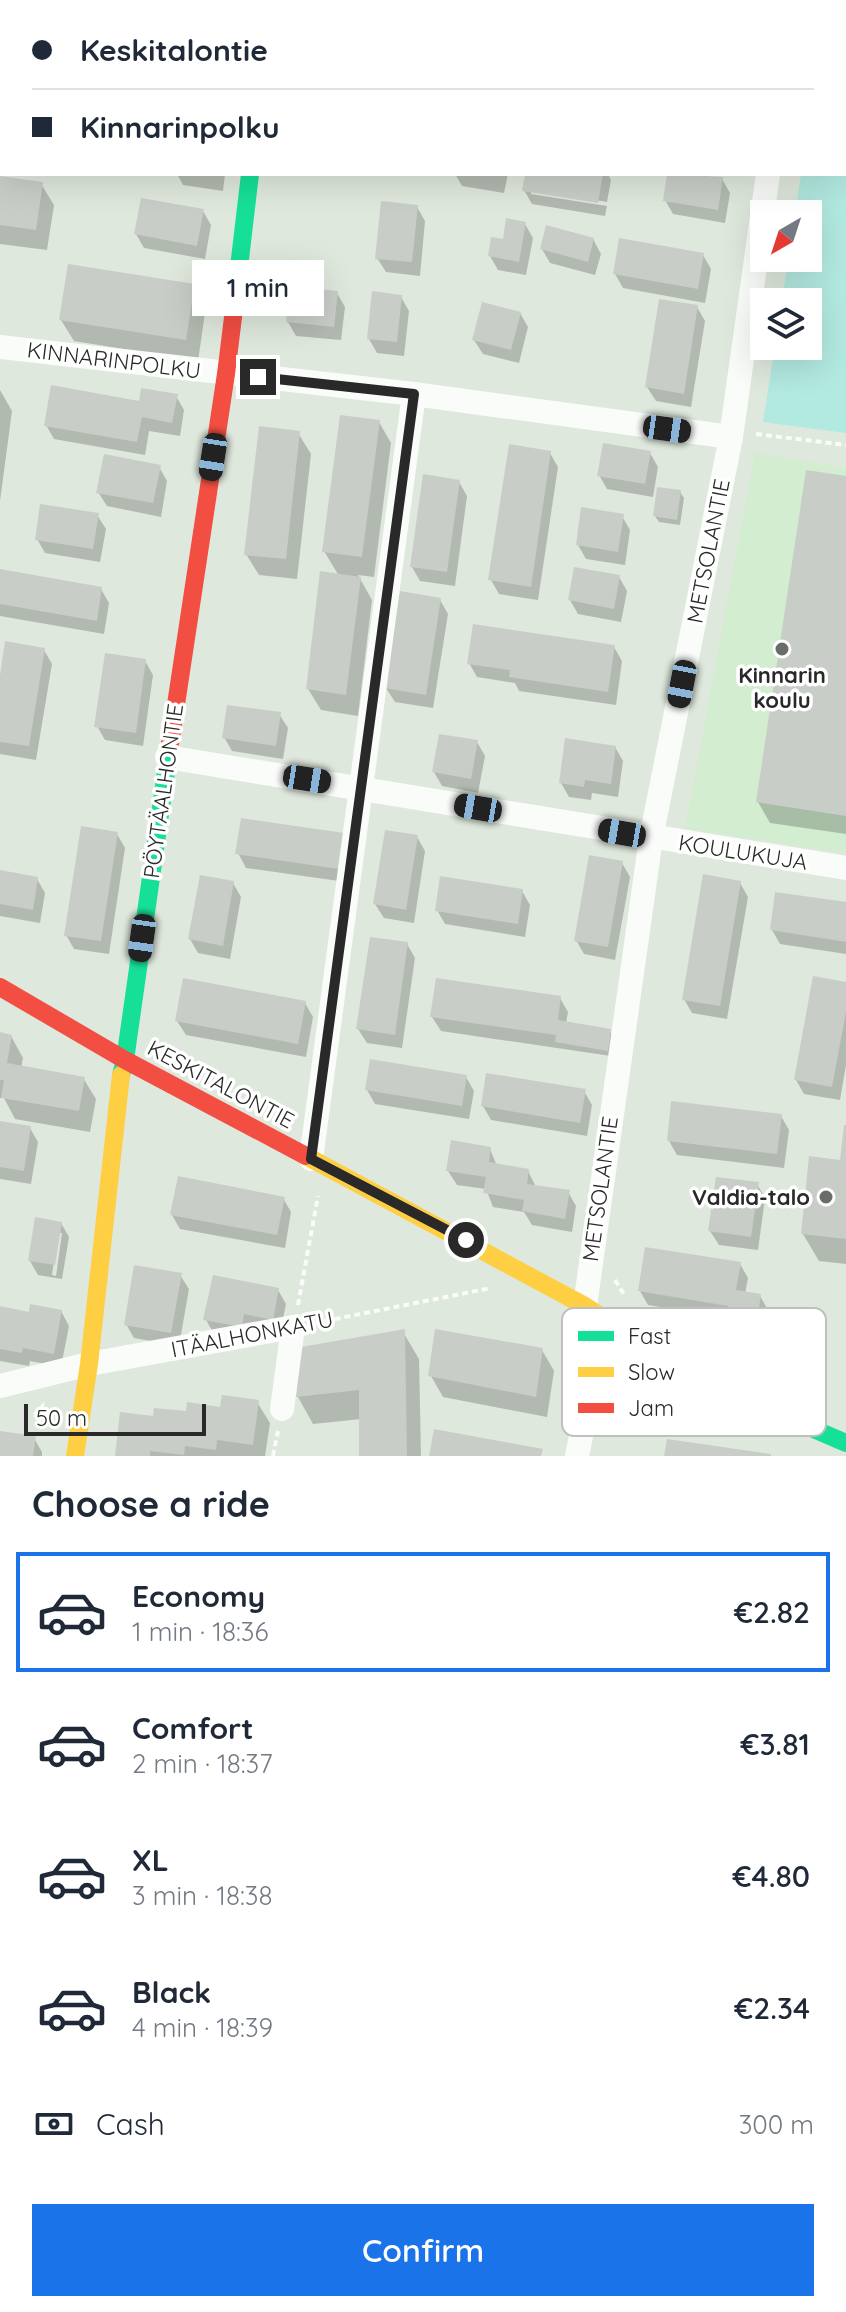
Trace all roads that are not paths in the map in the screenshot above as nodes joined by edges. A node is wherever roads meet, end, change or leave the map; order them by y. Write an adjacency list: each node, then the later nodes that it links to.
1 (250, 176): 4 (street, PÖYTÄALHONTIE)
2 (768, 176): 6 (street, METSOLANTIE)
3 (0, 347): 4 (street, KINNARINPOLKU)
4 (226, 374): 5 (street, KINNARINPOLKU); 7 (street, PÖYTÄALHONTIE)
5 (414, 394): 6 (street, KINNARINPOLKU); 8 (street)
6 (731, 437): 9 (street, METSOLANTIE)
7 (167, 757): 8 (street, KOULUKUJA); 12 (street, PÖYTÄALHONTIE)
8 (362, 788): 9 (street, KOULUKUJA); 13 (street)
9 (651, 838): 10 (street, KOULUKUJA); 15 (street, METSOLANTIE)
10 (846, 868)
11 (0, 987): 12 (street, KESKITALONTIE)
12 (125, 1060): 13 (street, KESKITALONTIE); 16 (street, PÖYTÄALHONTIE)
13 (311, 1159): 14 (street, KESKITALONTIE)
14 (588, 1308)
15 (595, 1308)
16 (89, 1364): 17 (street, ITÄALHONKATU); 18 (street, ITÄALHONKATU); 22 (street, PÖYTÄALHONTIE)
17 (0, 1386)
18 (282, 1409)
19 (826, 1434): 21 (street, KESKITALONTIE)
20 (580, 1436): 23 (street, METSOLANTIE)
21 (846, 1443)
22 (75, 1456)
23 (577, 1456)

